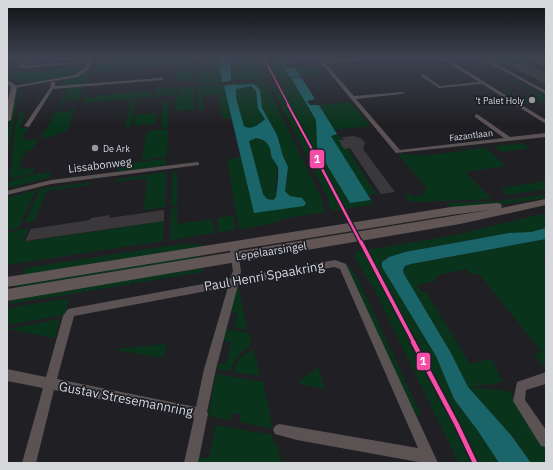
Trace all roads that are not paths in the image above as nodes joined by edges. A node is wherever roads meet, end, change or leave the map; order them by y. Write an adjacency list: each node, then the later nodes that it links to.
1 (54, 80): 9 (street); 10 (street)
2 (151, 80): 10 (street)
3 (338, 80): 13 (street)
4 (429, 80): 8 (street)
5 (477, 80): 8 (street)
6 (522, 80): 12 (street)
7 (7, 82): 9 (street)
8 (482, 83): 16 (street)
9 (14, 87): 15 (street)
10 (52, 88): 17 (street)
11 (402, 93): 13 (street)
12 (546, 93)
13 (353, 98): 19 (street, Fazantlaan)
14 (477, 116): 19 (street)
15 (7, 120)
16 (546, 122)
17 (27, 126)
18 (546, 135): 19 (street, Fazantlaan)
19 (509, 139)
20 (197, 164): 21 (street, Lissabonweg)
21 (7, 193)
22 (546, 202): 23 (street, Lepelaarsingel)
23 (534, 204): 24 (street, Lepelaarsingel); 25 (street, Lepelaarsingel)
24 (233, 245): 25 (street, Gustav Stresemannring); 27 (street, Lepelaarsingel)
25 (235, 257): 26 (street, Gustav Stresemannring); 28 (street, Lepelaarsingel)
26 (234, 281): 31 (street, Paul Henri Spaakring); 32 (street, Gustav Stresemannring); 35 (street, Paul Henri Spaakring)
27 (7, 282)
28 (7, 295)
29 (7, 375): 31 (street)
30 (546, 378): 34 (street)
31 (51, 384): 32 (street, Gustav Stresemannring); 36 (street, Paul Henri Spaakring)
32 (202, 414): 37 (street, Gustav Stresemannring)
33 (279, 430): 35 (street)
34 (546, 441)
35 (430, 460)
36 (29, 463)
37 (191, 463)

